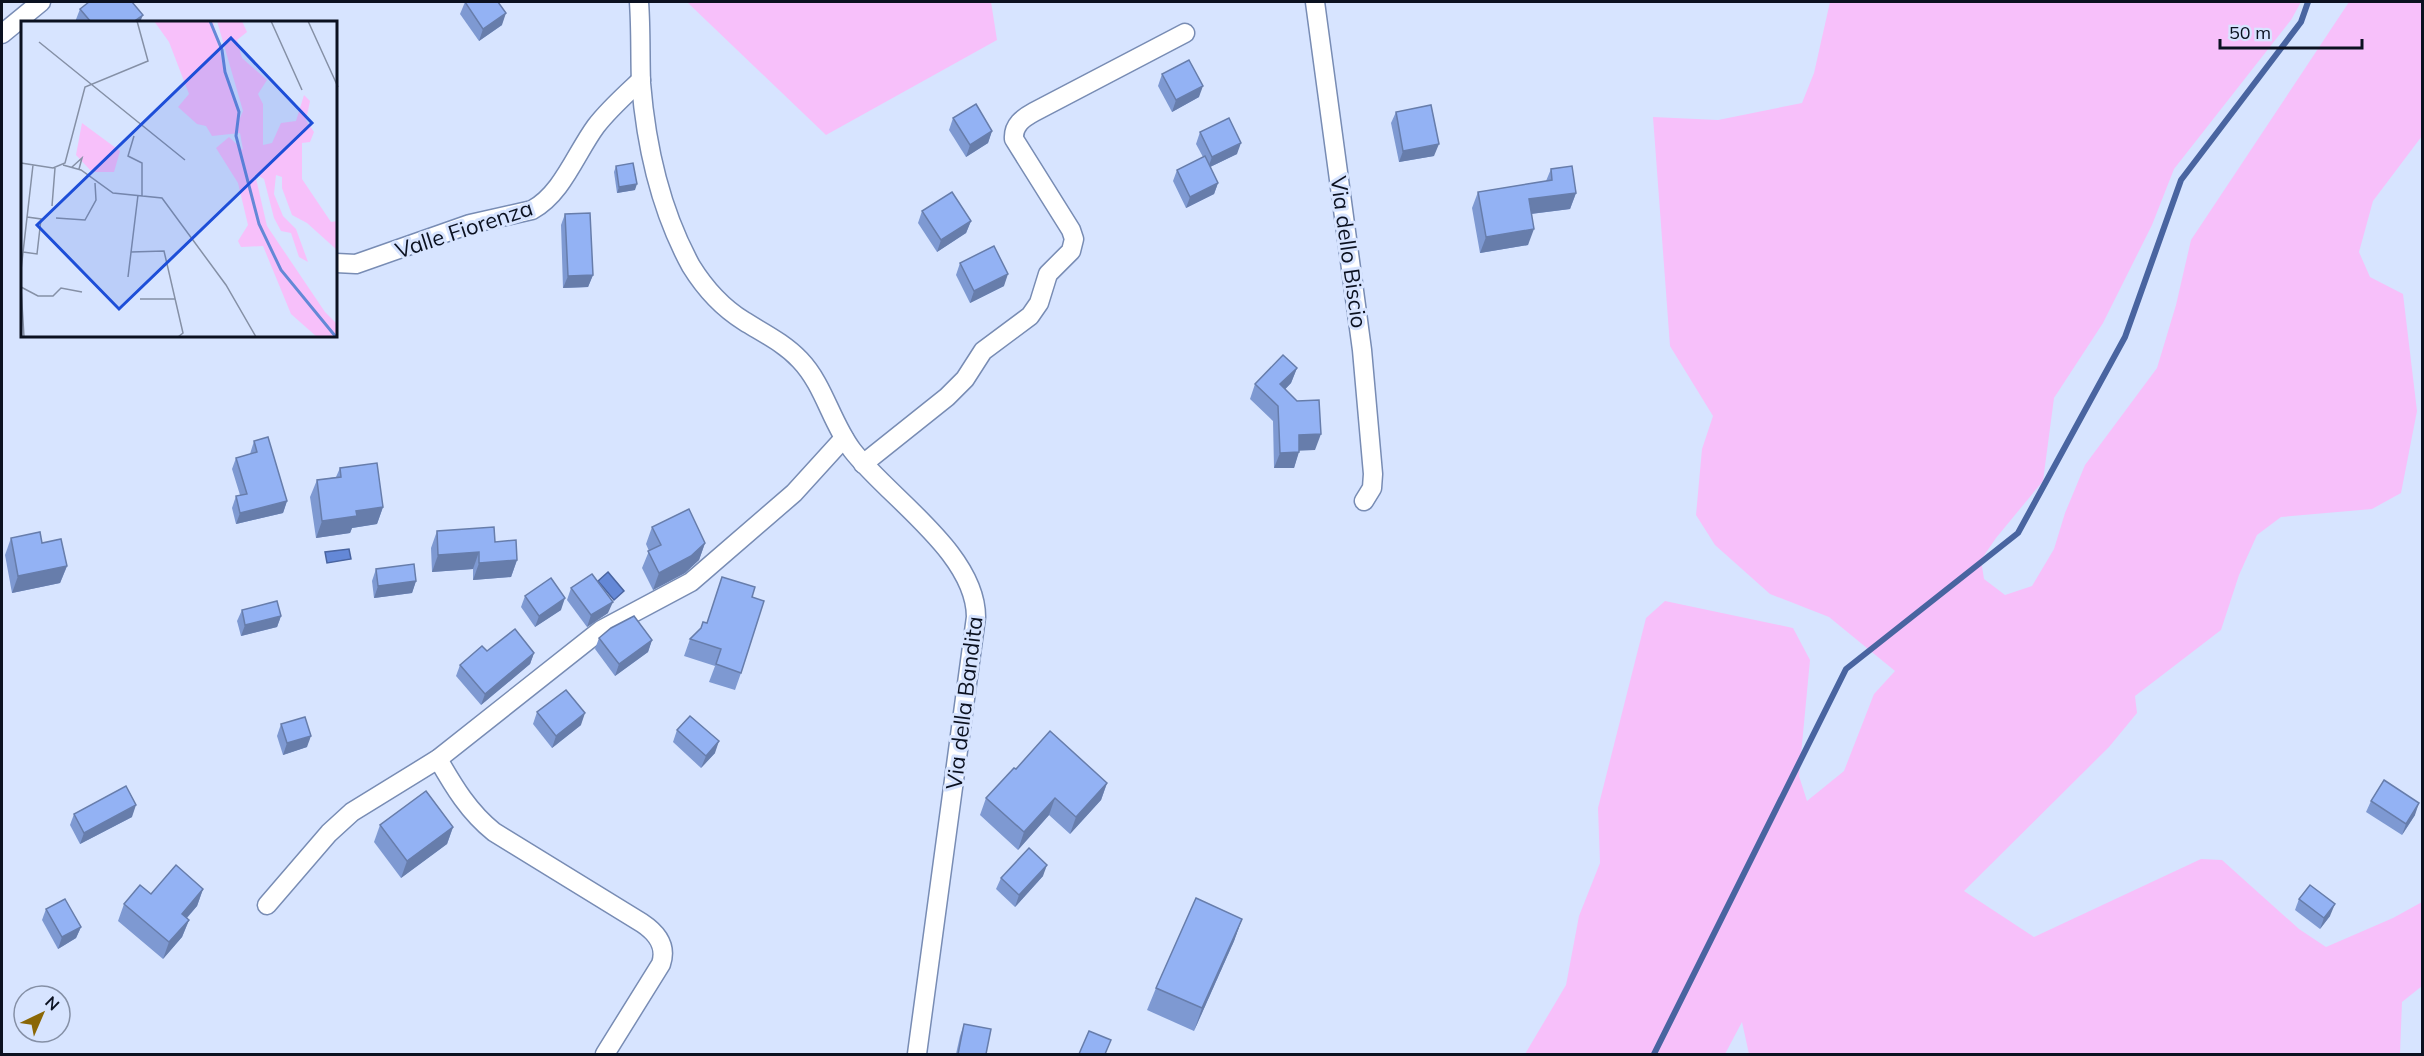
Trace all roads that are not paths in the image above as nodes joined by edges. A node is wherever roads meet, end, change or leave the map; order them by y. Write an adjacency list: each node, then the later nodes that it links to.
1 (41, 2): 5 (street)
2 (639, 2): 6 (street, Via della Bandita)
3 (1315, 2): 10 (street, Via dello Biscio)
4 (1185, 33): 9 (street)
5 (2, 34)
6 (641, 80): 7 (street, Valle Fiorenza); 8 (street, Via della Bandita)
7 (338, 263)
8 (844, 438): 9 (street, Via della Bandita); 11 (street)
9 (863, 464): 14 (street, Via della Bandita)
10 (1364, 501)
11 (438, 759): 12 (street); 13 (street)
12 (267, 905)
13 (605, 1054)
14 (917, 1054)

